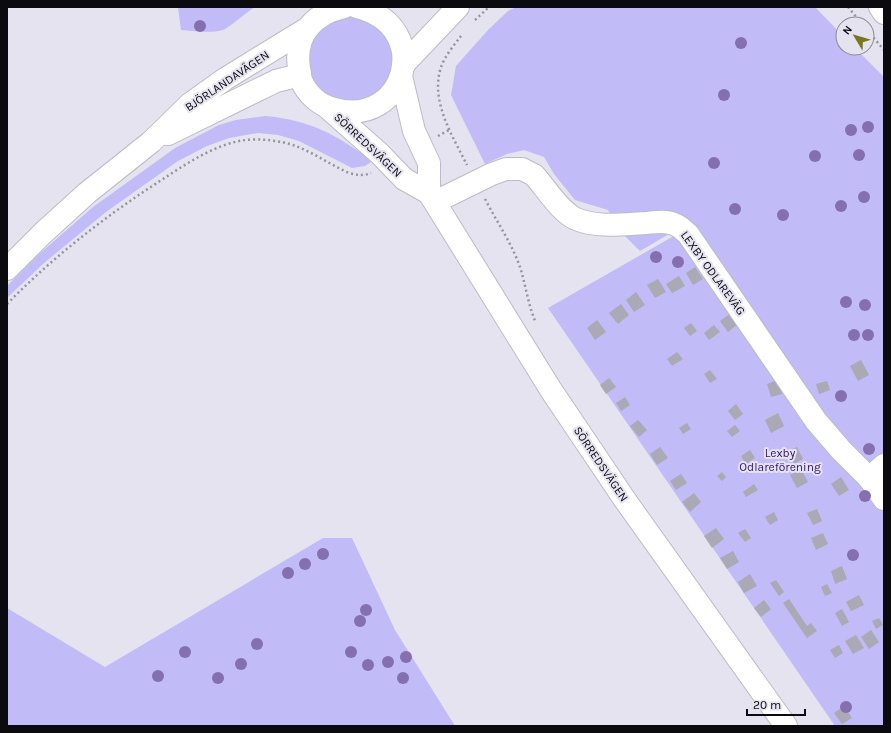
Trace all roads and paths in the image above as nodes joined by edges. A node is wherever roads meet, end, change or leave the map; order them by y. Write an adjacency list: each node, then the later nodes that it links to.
1 (344, 7): 10 (main road)
2 (357, 7): 14 (main road)
3 (458, 7): 14 (main road)
4 (489, 7): 9 (path)
5 (848, 7): 8 (path)
6 (880, 7): 7 (main road)
7 (884, 12)
8 (855, 16)
9 (471, 24)
10 (308, 28): 15 (main road); 18 (main road, BJÖRLANDAVÄGEN)
11 (462, 35): 17 (path)
12 (875, 39): 13 (path)
13 (884, 50)
14 (402, 71): 16 (main road); 19 (main road)
15 (300, 75): 16 (main road, SÖRREDSVÄGEN); 18 (main road, BJÖRLANDAVÄGEN)
16 (328, 108): 20 (main road, SÖRREDSVÄGEN)
17 (449, 130): 19 (path); 21 (path)
18 (151, 142): 23 (main road, BJÖRLANDAVÄGEN)
19 (421, 145): 22 (main road)
20 (388, 163): 22 (main road, SÖRREDSVÄGEN); 24 (path)
21 (475, 183): 22 (main road, LEXBY ODLAREVÄG); 25 (path); 26 (main road, LEXBY ODLAREVÄG)
22 (432, 198): 28 (main road, SÖRREDSVÄGEN)
23 (7, 269)
24 (7, 304)
25 (539, 329)
26 (876, 472): 27 (main road, LEXBY ODLAREVÄG)
27 (884, 499)
28 (786, 726)

